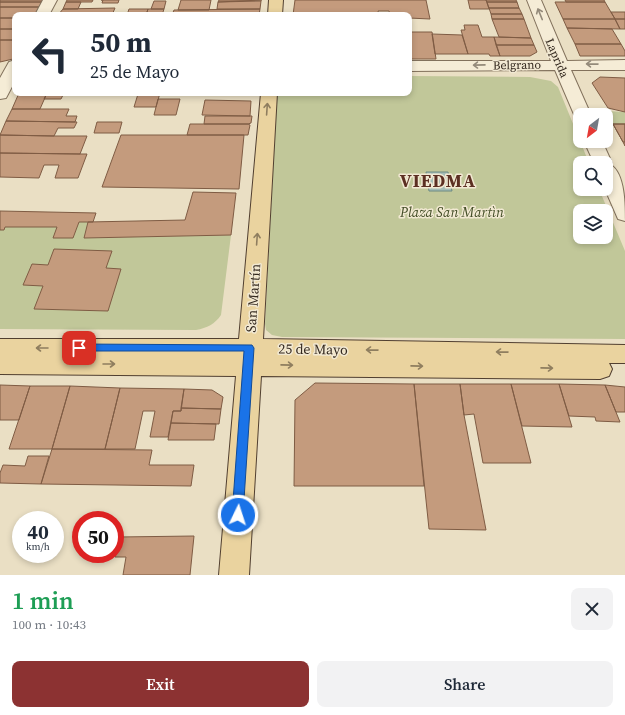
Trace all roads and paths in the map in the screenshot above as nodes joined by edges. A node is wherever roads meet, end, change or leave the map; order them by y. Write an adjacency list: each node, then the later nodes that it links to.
1 (50, 0): 4 (street)
2 (276, 0): 5 (main road)
3 (534, 0): 6 (street, Laprida, one-way to 3)
4 (44, 12)
5 (275, 12)
6 (560, 64): 7 (street, Belgrano, one-way to 6); 9 (street, Belgrano, one-way to 9); 12 (street, Laprida)
7 (625, 65)
8 (11, 66): 10 (street)
9 (412, 66)
10 (0, 94)
11 (269, 96): 17 (main road, San Martín, one-way to 11)
12 (579, 108)
13 (613, 186): 14 (street)
14 (625, 214)
15 (0, 348): 17 (main road, 25 de Mayo, one-way to 15)
16 (625, 354): 17 (main road, 25 de Mayo, one-way to 17)
17 (248, 356): 18 (main road, 25 de Mayo, one-way to 17); 19 (main road, 25 de Mayo, one-way to 19); 20 (main road, San Martín)
18 (0, 364)
19 (625, 369)
20 (234, 575)

